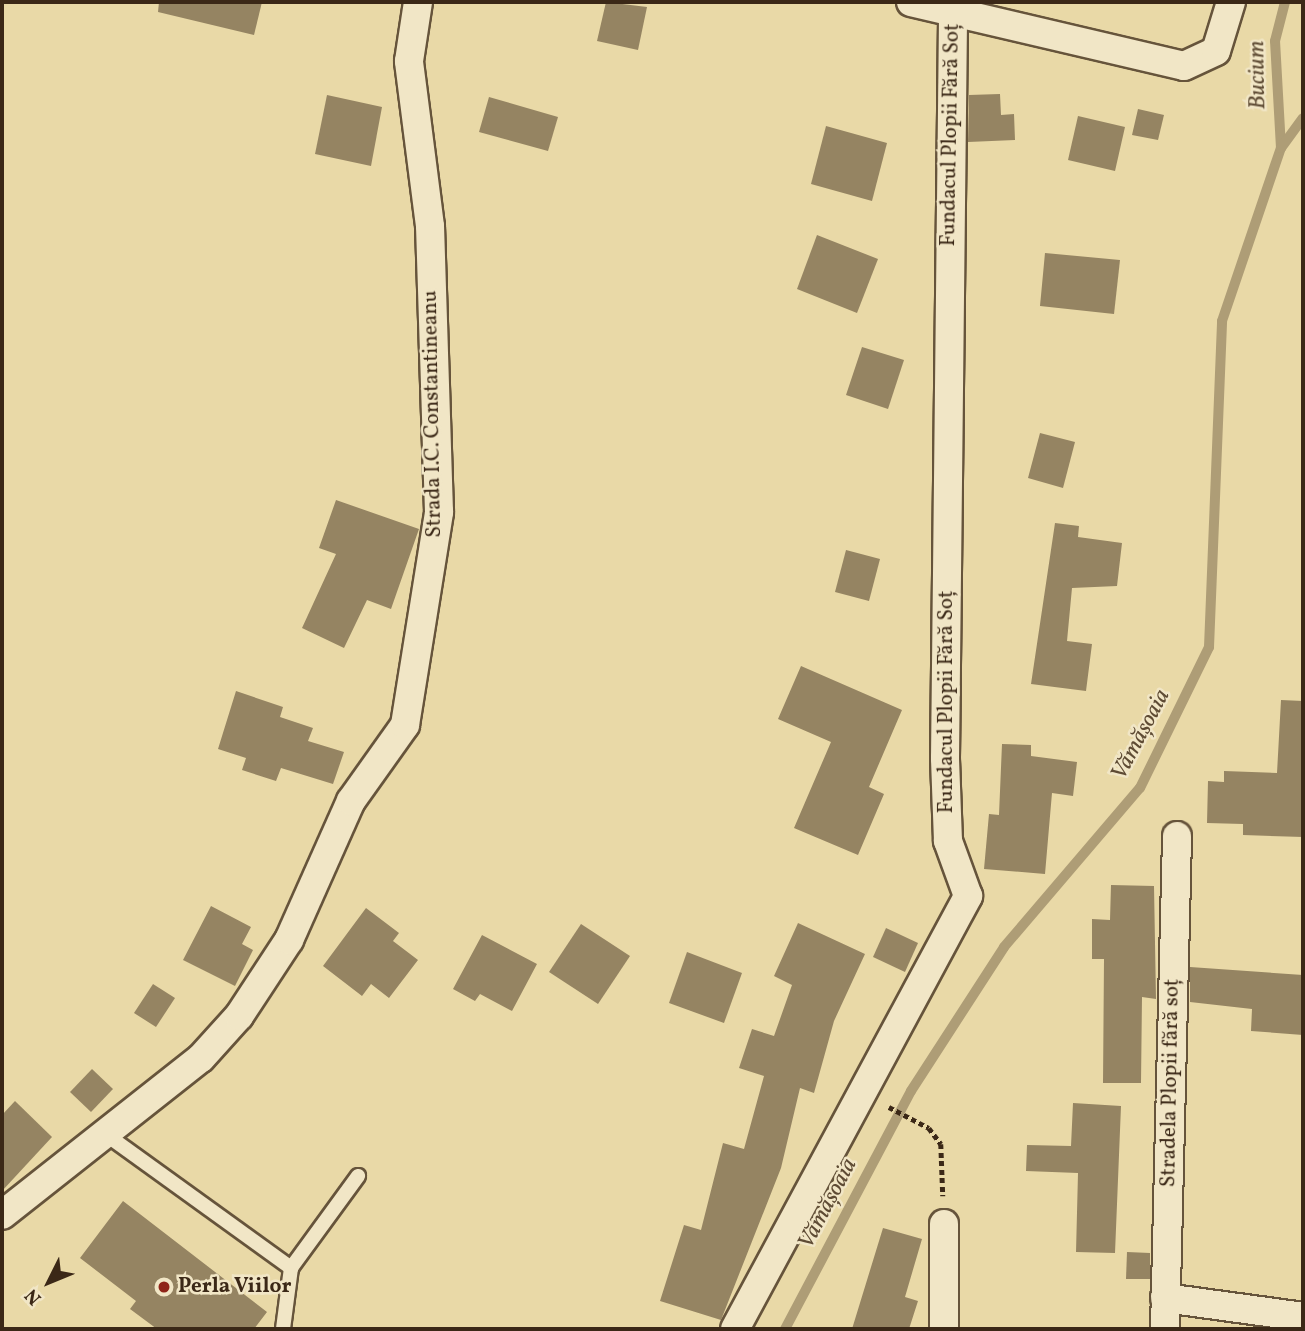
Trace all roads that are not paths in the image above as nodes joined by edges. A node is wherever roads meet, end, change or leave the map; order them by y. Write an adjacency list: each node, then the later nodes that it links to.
1 (418, 2): 6 (street, Strada I.C. Constantineanu)
2 (911, 2): 4 (street)
3 (1231, 2): 4 (street)
4 (954, 13): 14 (street, Fundacul Plopii Fără Soț)
5 (1177, 836): 11 (street, Stradela Plopii fără soț)
6 (104, 1133): 8 (street, Strada I.C. Constantineanu); 10 (lane)
7 (358, 1176): 10 (lane)
8 (2, 1215)
9 (944, 1224): 15 (street)
10 (291, 1268): 13 (lane)
11 (1165, 1298): 12 (street); 16 (street, Stradela Plopii fără soț)
12 (1303, 1317)
13 (283, 1329)
14 (735, 1329)
15 (944, 1329)
16 (1165, 1329)

